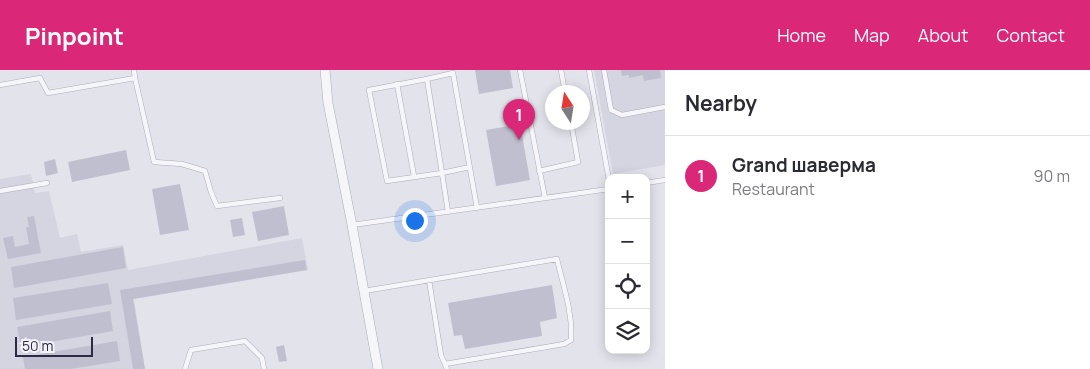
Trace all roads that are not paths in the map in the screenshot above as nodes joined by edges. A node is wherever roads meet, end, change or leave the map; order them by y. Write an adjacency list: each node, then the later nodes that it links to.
1 (39, 70): 8 (lane)
2 (134, 70): 9 (lane)
3 (325, 70): 30 (street)
4 (520, 70): 17 (lane)
5 (561, 70): 13 (lane)
6 (589, 70): 19 (lane)
7 (604, 70): 14 (lane)
8 (40, 78): 9 (lane); 11 (lane)
9 (135, 78): 26 (lane)
10 (427, 79): 12 (lane); 16 (lane); 18 (lane)
11 (0, 84)
12 (397, 84): 20 (lane); 20 (lane)
13 (564, 85)
14 (665, 107)
15 (572, 130): 17 (lane)
16 (470, 167): 18 (lane); 28 (lane)
17 (539, 171): 27 (lane)
18 (442, 173): 20 (lane); 29 (lane)
19 (608, 174)
20 (414, 176)
21 (665, 180): 22 (lane)
22 (650, 182)
23 (47, 184): 25 (lane)
24 (605, 190): 27 (lane)
25 (0, 191)
26 (280, 198)
27 (545, 198): 28 (lane)
28 (478, 208): 29 (lane)
29 (448, 212): 30 (lane)
30 (352, 225): 32 (street)
31 (429, 280): 32 (lane); 33 (lane); 33 (lane)
32 (364, 291): 36 (street)
33 (446, 367)
34 (185, 369): 35 (lane)
35 (264, 369)
36 (378, 369)

